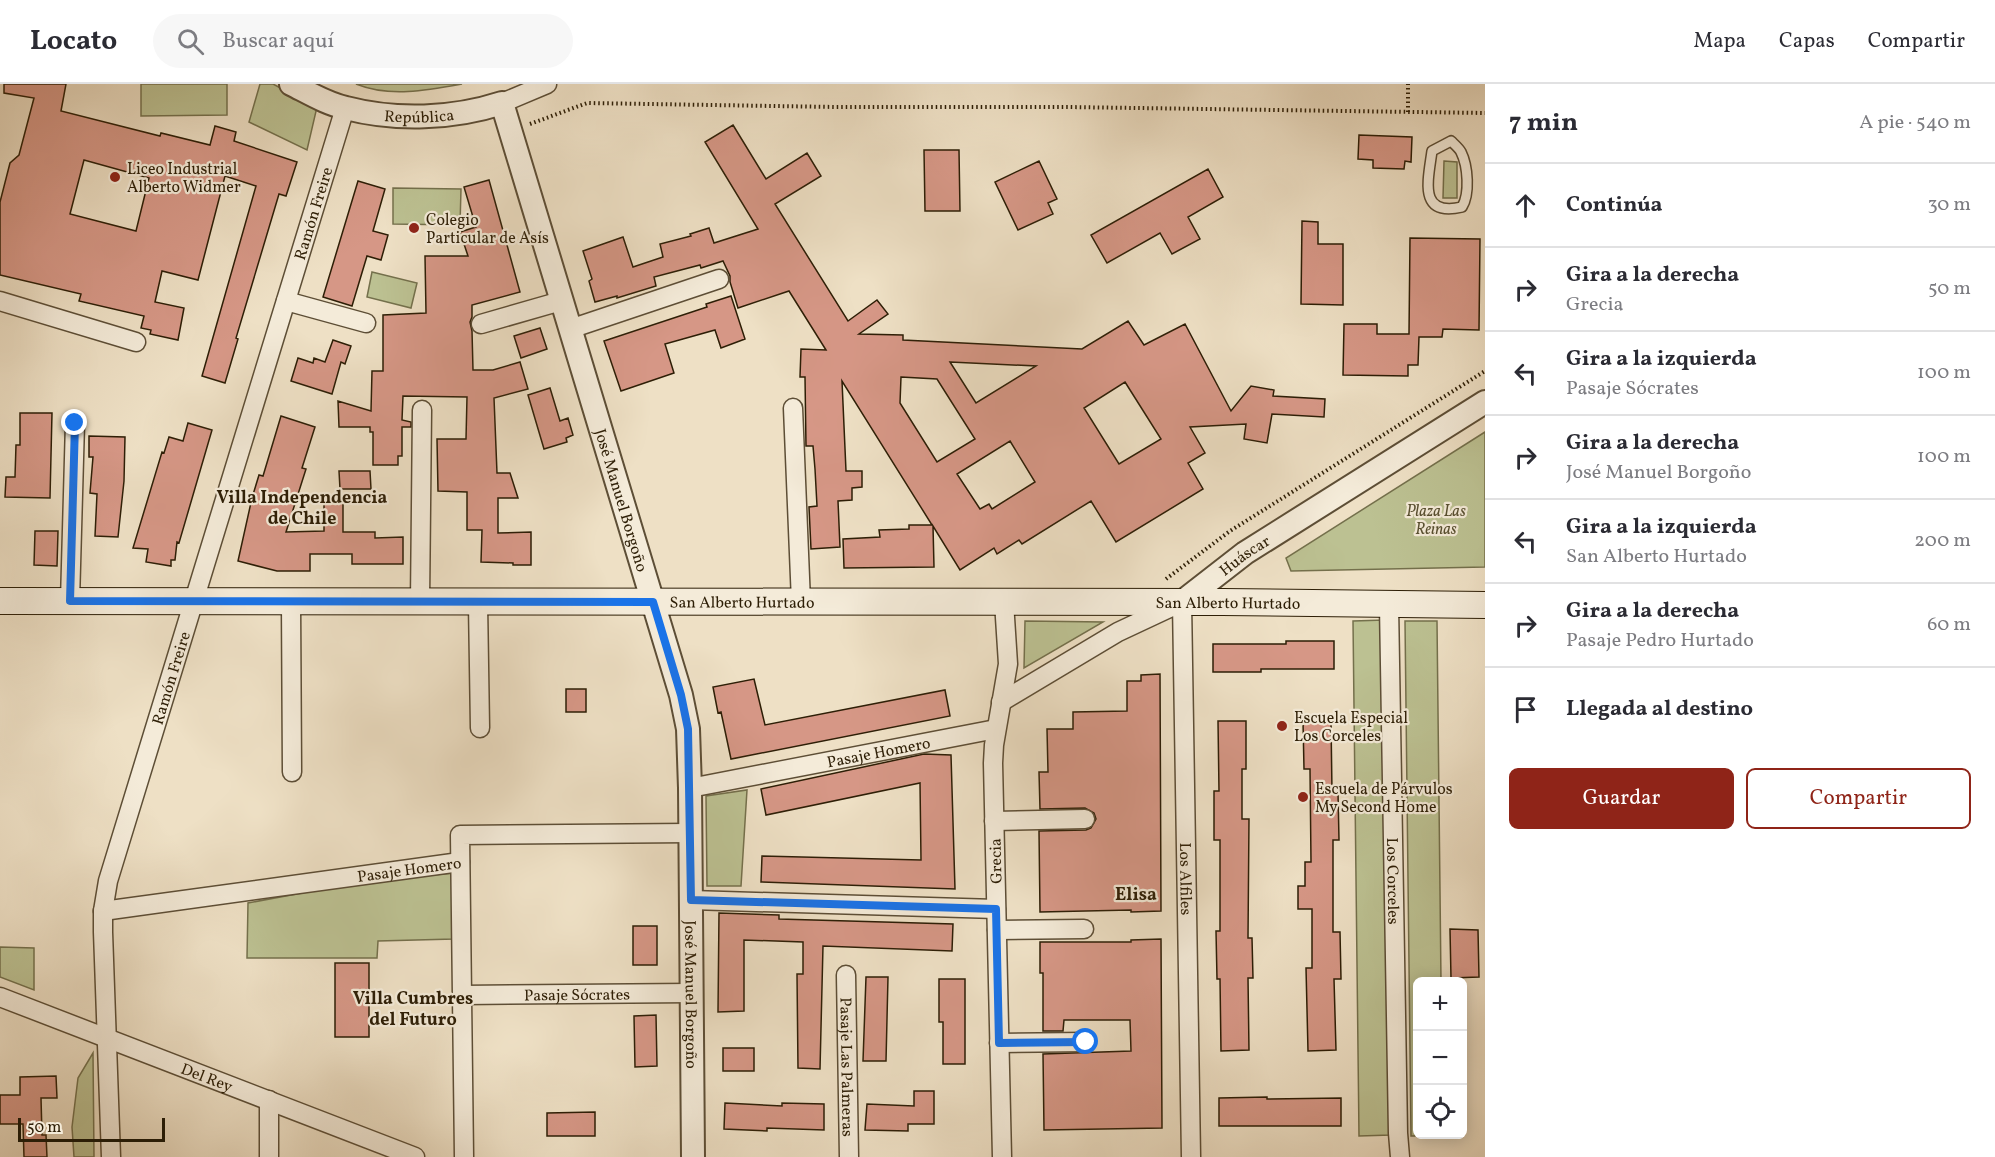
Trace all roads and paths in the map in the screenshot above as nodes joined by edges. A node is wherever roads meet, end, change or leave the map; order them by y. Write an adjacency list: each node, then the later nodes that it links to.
1 (291, 84): 5 (street, República)
2 (547, 84): 4 (street, República)
3 (1408, 84): 6 (path)
4 (502, 103): 5 (street, República); 8 (street, José Manuel Borgoño)
5 (345, 108): 12 (street, Ramón Freire)
6 (1408, 112): 7 (path); 8 (path)
7 (1485, 113)
8 (510, 131): 13 (street, José Manuel Borgoño)
9 (1451, 141): 9 (lane)
10 (719, 279): 16 (street)
11 (0, 301): 17 (street)
12 (286, 301): 14 (street); 24 (street, Ramón Freire)
13 (561, 301): 15 (street); 16 (street, José Manuel Borgoño)
14 (366, 323)
15 (481, 324)
16 (570, 329): 29 (street, José Manuel Borgoño)
17 (136, 342)
18 (1485, 371): 23 (path)
19 (1485, 402): 32 (street, Huáscar)
20 (793, 408): 30 (street)
21 (422, 411): 28 (street)
22 (75, 423): 26 (street)
23 (1166, 579)
24 (194, 600): 26 (main road, San Alberto Hurtado); 27 (main road, San Alberto Hurtado); 47 (street, Ramón Freire)
25 (0, 601): 26 (main road, San Alberto Hurtado)
26 (70, 601)
27 (291, 602): 28 (main road, San Alberto Hurtado); 39 (street)
28 (420, 602): 33 (main road, San Alberto Hurtado)
29 (653, 602): 30 (main road, San Alberto Hurtado); 33 (main road, San Alberto Hurtado); 40 (street, José Manuel Borgoño)
30 (801, 602): 31 (main road, San Alberto Hurtado)
31 (1004, 602): 32 (main road, San Alberto Hurtado); 36 (street, Grecia)
32 (1182, 602): 34 (main road, San Alberto Hurtado); 36 (street, Huáscar); 65 (street, Los Alfiles)
33 (478, 603): 37 (street)
34 (1389, 604): 35 (main road, San Alberto Hurtado); 66 (street, Los Corceles)
35 (1485, 605)
36 (1001, 702): 38 (street, Grecia)
37 (480, 728)
38 (996, 729): 40 (street, Pasaje Homero); 42 (street, Grecia)
39 (292, 772)
40 (690, 788): 43 (street, José Manuel Borgoño)
41 (1085, 819): 42 (street)
42 (994, 821): 46 (street, Grecia)
43 (690, 833): 44 (street, Pasaje Homero); 45 (street, José Manuel Borgoño)
44 (460, 862): 47 (street, Pasaje Homero); 52 (street)
45 (691, 900): 46 (street); 51 (street, José Manuel Borgoño)
46 (996, 909): 49 (street, Grecia)
47 (103, 911): 54 (street, Ramón Freire)
48 (1084, 929): 49 (street)
49 (997, 930): 56 (street, Grecia)
50 (846, 975): 63 (street, Pasaje Las Palmeras)
51 (692, 993): 52 (street, Pasaje Sócrates); 62 (street, José Manuel Borgoño)
52 (463, 995): 61 (street)
53 (0, 997): 54 (street, Del Rey)
54 (107, 1037): 57 (street, Del Rey); 59 (street, Ramón Freire)
55 (1086, 1042): 56 (street)
56 (999, 1043): 64 (street, Grecia)
57 (269, 1100): 58 (street, Del Rey); 60 (street)
58 (410, 1156)
59 (111, 1157)
60 (268, 1157)
61 (464, 1157)
62 (693, 1157)
63 (849, 1157)
64 (1002, 1157)
65 (1191, 1157)
66 (1400, 1157)

